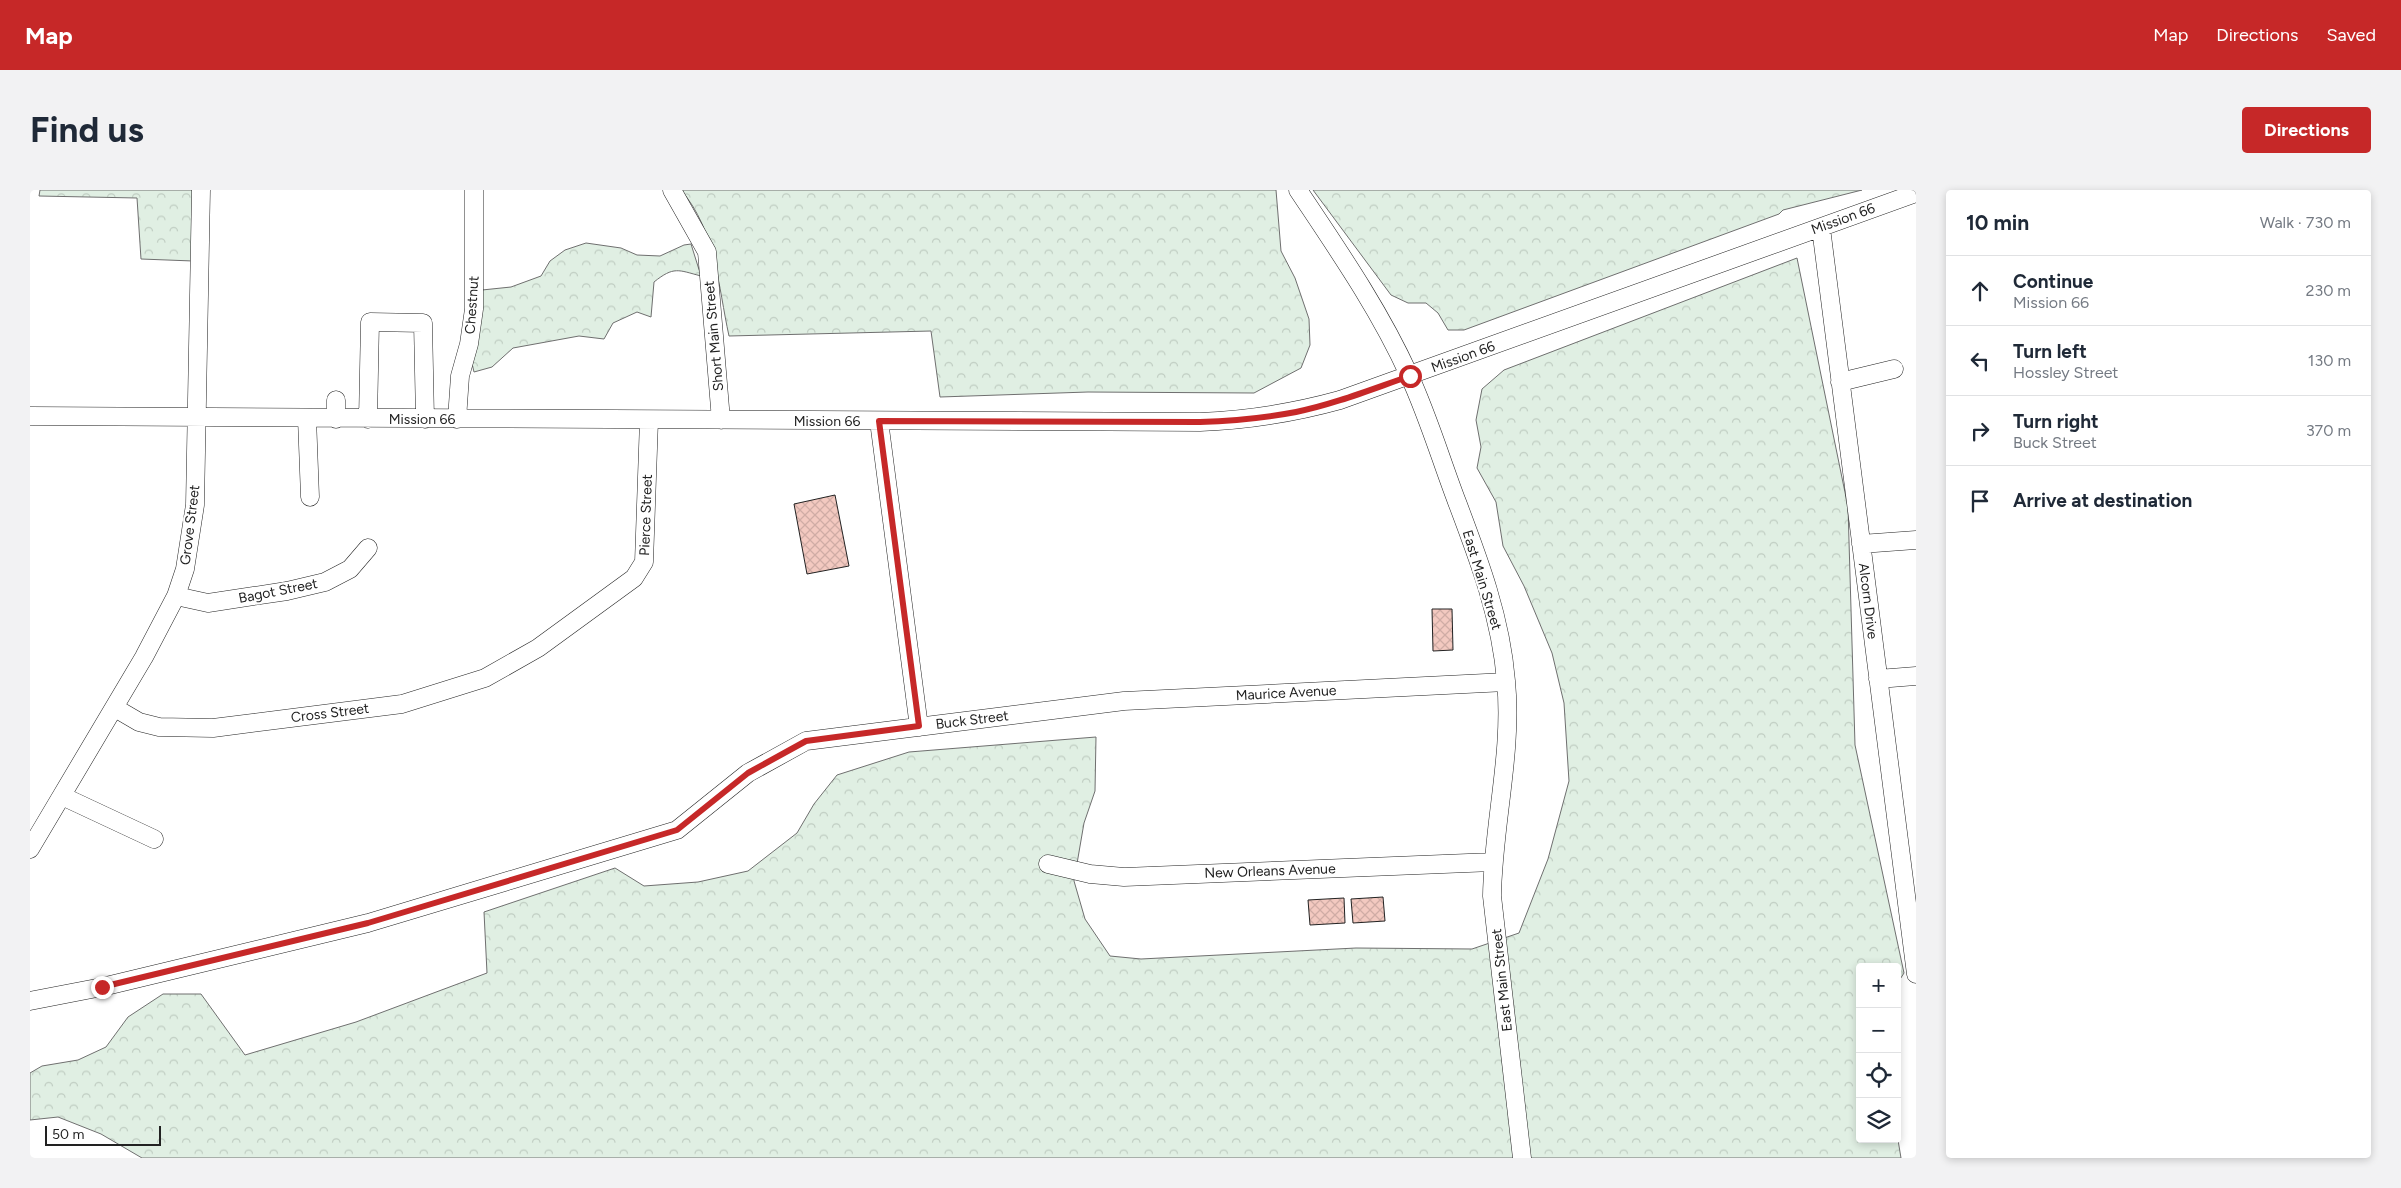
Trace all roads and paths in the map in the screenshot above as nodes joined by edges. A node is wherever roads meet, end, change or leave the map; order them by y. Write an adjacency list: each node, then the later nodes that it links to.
1 (201, 190): 12 (street, Grove Street)
2 (474, 190): 17 (street, Chestnut)
3 (672, 190): 19 (street, Short Main Street)
4 (1298, 190): 8 (street, East Main Street)
5 (1916, 193): 6 (street, Mission 66)
6 (1821, 228): 8 (street, Mission 66); 9 (street, Alcorn Drive)
7 (1894, 369): 9 (street)
8 (1410, 376): 20 (street, Mission 66); 29 (street, East Main Street)
9 (1840, 382): 23 (street, Alcorn Drive)
10 (336, 400): 14 (street)
11 (30, 416): 12 (street, Mission 66)
12 (196, 418): 13 (street, Mission 66); 25 (street, Grove Street)
13 (306, 418): 14 (street, Mission 66); 21 (street)
14 (336, 419): 15 (street, Mission 66)
15 (368, 419): 16 (street, Mission 66); 16 (street)
16 (425, 419): 17 (street, Mission 66)
17 (457, 419): 18 (street, Mission 66)
18 (649, 420): 19 (street, Mission 66); 26 (street, Pierce Street)
19 (721, 420): 20 (street, Mission 66)
20 (879, 421): 32 (street)
21 (310, 497)
22 (1916, 540): 23 (street)
23 (1861, 544): 28 (street, Alcorn Drive)
24 (368, 548): 25 (street, Bagot Street)
25 (176, 596): 31 (street, Grove Street)
26 (538, 648): 31 (street, Cross Street)
27 (1916, 676): 28 (street)
28 (1878, 679): 38 (street, Alcorn Drive)
29 (1506, 682): 30 (street, Maurice Avenue); 36 (street, East Main Street)
30 (1065, 707): 32 (street, Buck Street)
31 (115, 708): 33 (street, Grove Street)
32 (919, 726): 39 (street, Buck Street)
33 (62, 796): 34 (street); 35 (street, Grove Street)
34 (154, 839)
35 (30, 850)
36 (1493, 862): 37 (street, New Orleans Avenue); 40 (street, East Main Street)
37 (1048, 864)
38 (1916, 974)
39 (30, 1001)
40 (1522, 1158)

